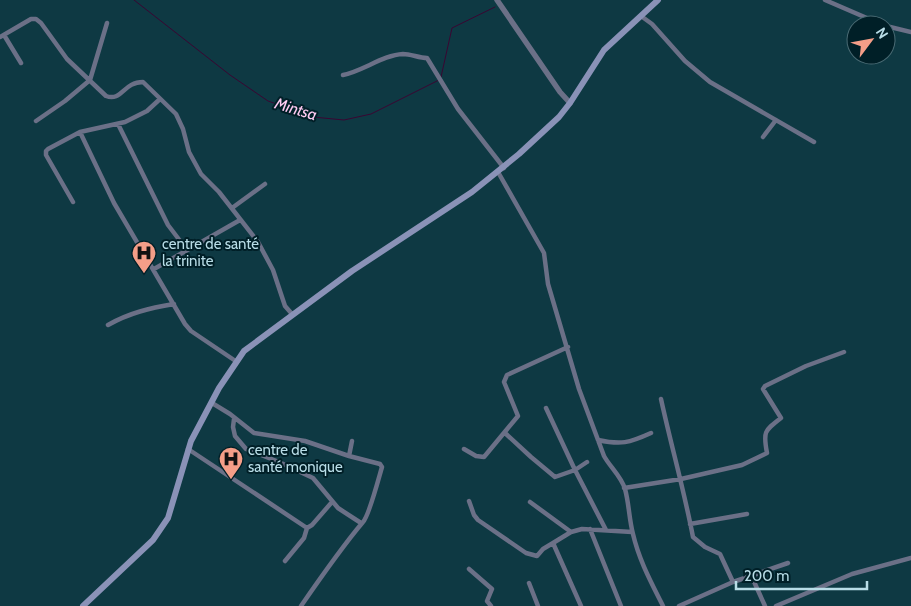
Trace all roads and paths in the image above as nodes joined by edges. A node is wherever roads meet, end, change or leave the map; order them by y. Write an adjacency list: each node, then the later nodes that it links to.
1 (497, 0): 14 (street)
2 (658, 0): 5 (main road)
3 (825, 0): 4 (street)
4 (860, 15)
5 (641, 16): 14 (main road); 15 (street)
6 (107, 23): 12 (street)
7 (896, 29): 8 (street)
8 (911, 32)
9 (2, 36): 10 (street); 12 (street)
10 (21, 63)
11 (343, 75): 21 (street)
12 (90, 80): 13 (street); 16 (street)
13 (160, 99): 17 (street); 24 (street)
14 (570, 103): 21 (main road)
15 (776, 120): 19 (street); 20 (street)
16 (36, 121)
17 (118, 124): 18 (street); 26 (street)
18 (80, 132): 23 (street); 27 (street)
19 (763, 137)
20 (814, 142)
21 (501, 170): 29 (main road); 31 (street)
22 (265, 184): 24 (street)
23 (73, 202)
24 (232, 208): 25 (street)
25 (240, 220): 26 (street); 29 (street)
26 (187, 250): 27 (street)
27 (154, 269): 28 (street)
28 (174, 304): 30 (street); 33 (street)
29 (292, 314): 33 (main road)
30 (108, 325)
31 (568, 347): 38 (street); 40 (street)
32 (844, 352): 47 (street)
33 (237, 362): 35 (main road)
34 (661, 399): 47 (street)
35 (212, 403): 37 (street); 42 (main road)
36 (546, 408): 46 (street)
37 (234, 418): 44 (street); 50 (street)
38 (505, 433): 43 (street); 46 (street)
39 (651, 433): 40 (street)
40 (598, 440): 48 (street)
41 (352, 441): 44 (street)
42 (188, 449): 55 (street); 68 (main road)
43 (464, 449)
44 (349, 456): 53 (street)
45 (587, 462): 46 (street)
46 (575, 470): 57 (street)
47 (681, 479): 48 (street); 54 (street)
48 (624, 488): 59 (street)
49 (469, 501): 60 (street)
50 (332, 502): 53 (street); 55 (street)
51 (530, 502): 58 (street)
52 (747, 514): 54 (street)
53 (361, 523): 69 (street)
54 (690, 524): 66 (street)
55 (307, 528): 62 (street)
56 (590, 529): 57 (street); 58 (street); 73 (street)
57 (606, 530): 59 (street)
58 (571, 532): 60 (street)
59 (632, 532): 74 (street)
60 (553, 543): 72 (street)
61 (911, 558): 77 (street)
62 (285, 561)
63 (788, 563): 65 (street)
64 (469, 569): 70 (street)
65 (751, 576): 66 (street); 76 (street)
66 (732, 582): 75 (street)
67 (529, 583): 71 (street)
68 (83, 606)
69 (301, 606)
70 (491, 606)
71 (538, 606)
72 (580, 606)
73 (621, 606)
74 (663, 606)
75 (679, 606)
76 (765, 606)
77 (776, 606)

